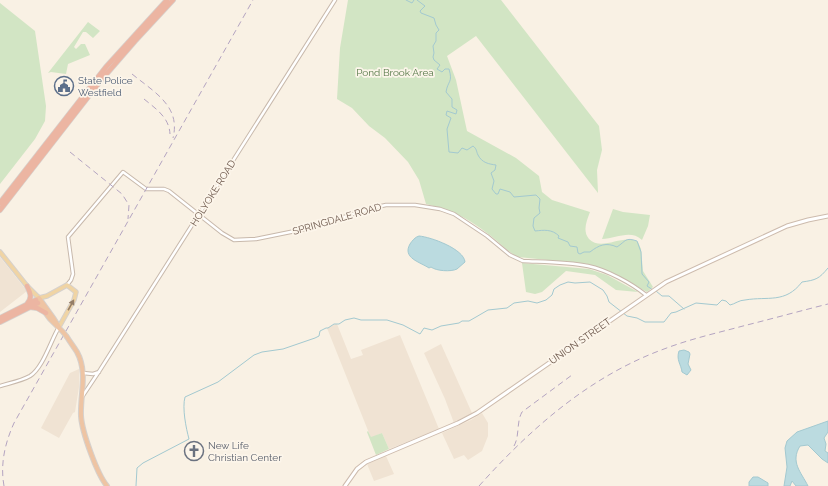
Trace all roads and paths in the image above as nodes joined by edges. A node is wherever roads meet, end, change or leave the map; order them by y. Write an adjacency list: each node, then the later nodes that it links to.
1 (167, 0): 4 (highway)
2 (173, 0): 5 (highway)
3 (335, 0): 6 (street, HOLYOKE ROAD)
4 (0, 202)
5 (0, 210)
6 (199, 215): 9 (street, SPRINGDALE ROAD); 11 (street, SPRINGDALE ROAD); 18 (street, HOLYOKE ROAD)
7 (828, 216): 11 (main road, UNION STREET)
8 (0, 252): 10 (main road)
9 (68, 283): 12 (main road); 17 (main road, one-way to 9)
10 (27, 286): 12 (main road); 13 (highway)
11 (646, 295): 23 (main road, UNION STREET)
12 (38, 300): 13 (highway); 14 (highway); 17 (highway)
13 (25, 307): 14 (highway); 15 (highway); 16 (highway)
14 (46, 312): 17 (highway)
15 (0, 318)
16 (0, 322)
17 (59, 327): 19 (highway, bridge); 20 (street)
18 (100, 370): 19 (street); 21 (street, HOLYOKE ROAD)
19 (83, 373): 21 (highway)
20 (0, 386)
21 (82, 397): 22 (highway)
22 (107, 486)
23 (344, 486)

